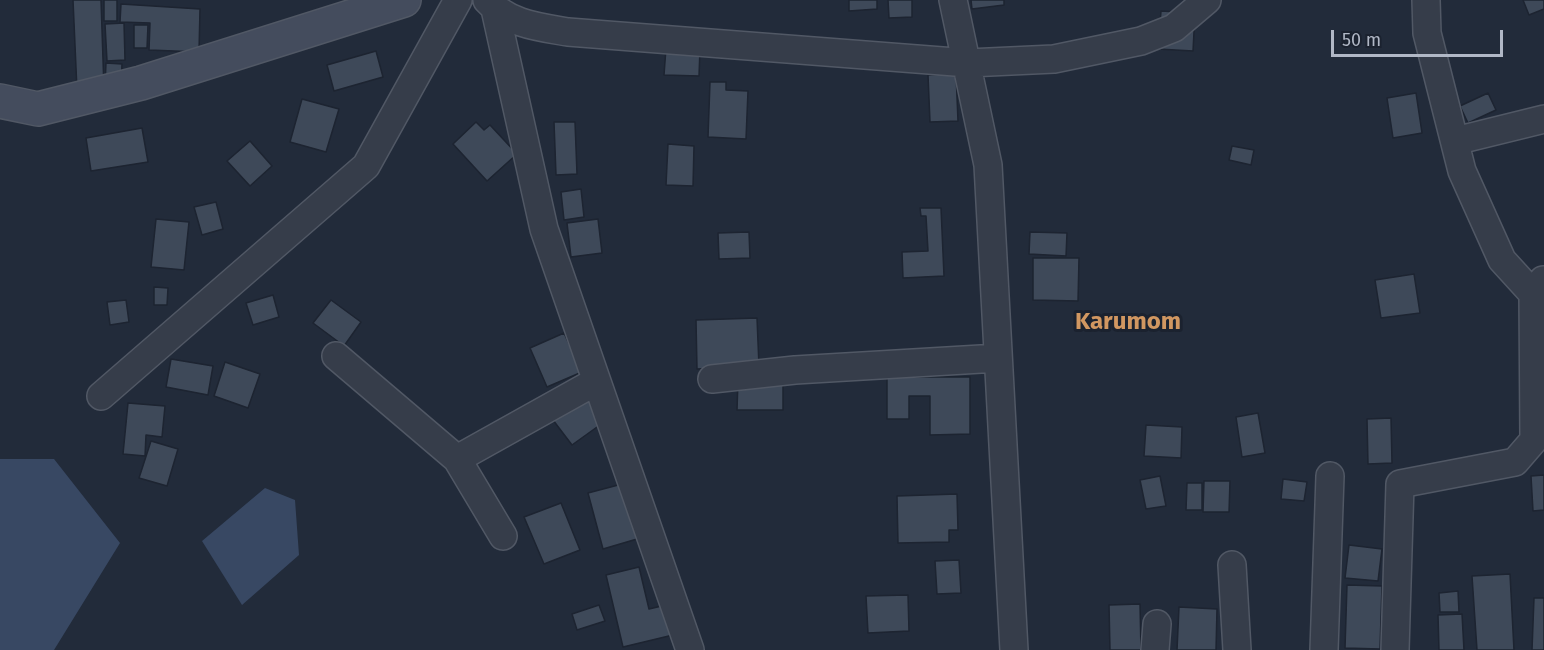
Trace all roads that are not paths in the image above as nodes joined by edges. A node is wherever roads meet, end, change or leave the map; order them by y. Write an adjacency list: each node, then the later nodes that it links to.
1 (405, 0): 8 (main road)
2 (458, 0): 17 (street)
3 (953, 0): 7 (street)
4 (1207, 0): 7 (street)
5 (1426, 0): 10 (street)
6 (491, 5): 7 (street); 16 (street)
7 (968, 63): 14 (street)
8 (0, 101)
9 (1544, 119): 10 (street)
10 (1455, 141): 11 (street)
11 (1539, 286): 12 (street)
12 (1539, 327): 18 (street)
13 (336, 356): 20 (street)
14 (998, 358): 15 (street); 25 (street)
15 (712, 379)
16 (595, 382): 20 (street); 24 (street)
17 (101, 396)
18 (1539, 398): 19 (street)
19 (1539, 442): 28 (street)
20 (457, 459): 22 (street)
21 (1330, 476): 27 (street)
22 (503, 536)
23 (1233, 566): 26 (street)
24 (690, 650)
25 (1014, 650)
26 (1237, 650)
27 (1324, 650)
28 (1395, 650)

